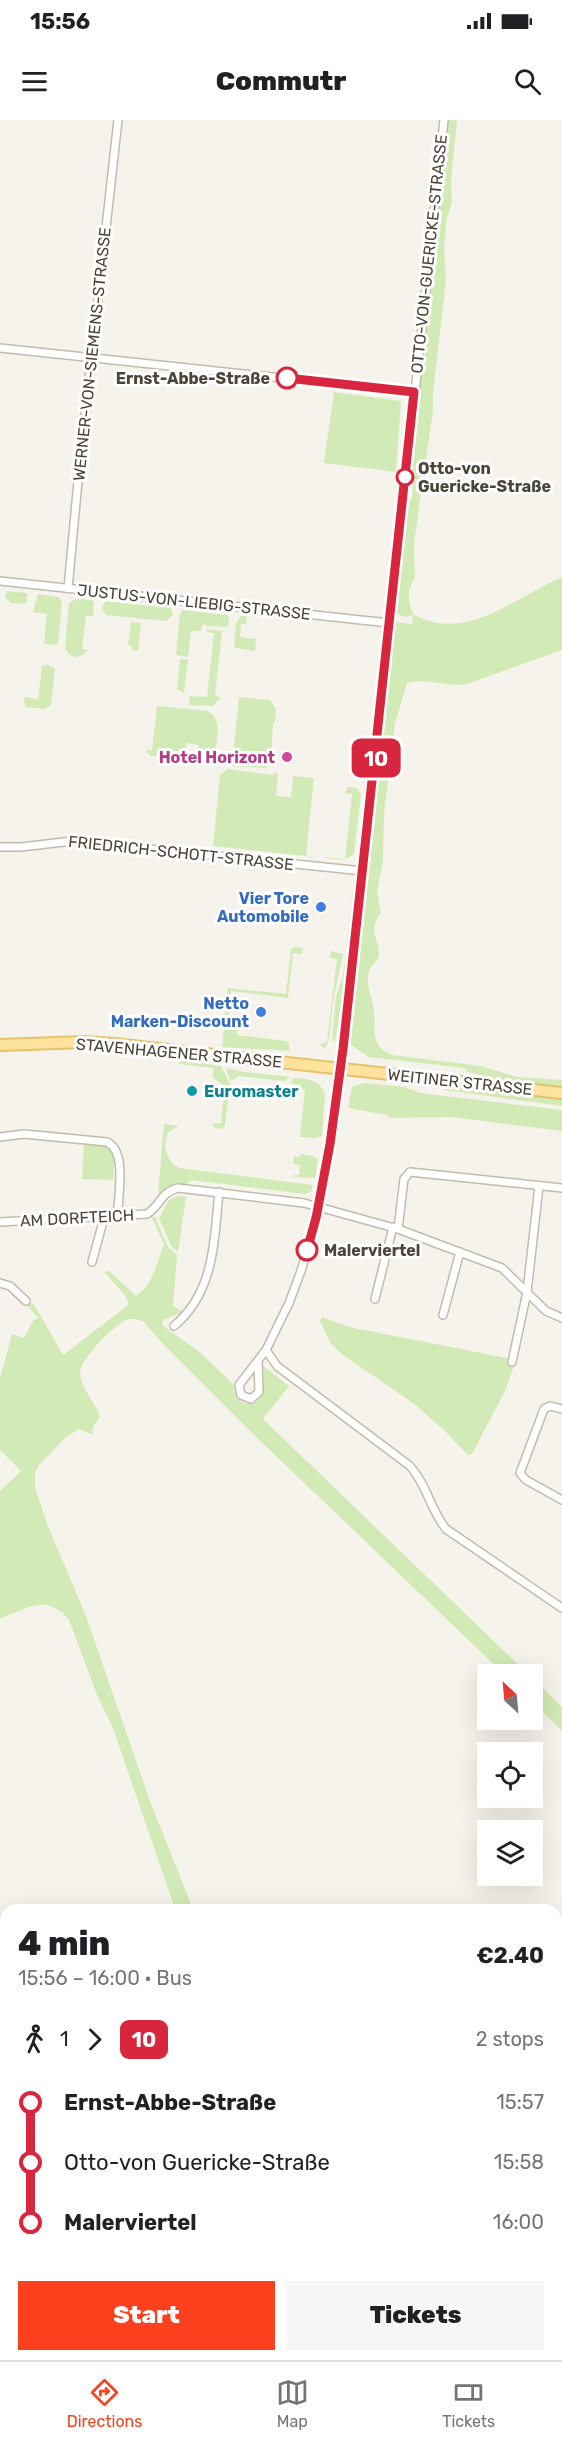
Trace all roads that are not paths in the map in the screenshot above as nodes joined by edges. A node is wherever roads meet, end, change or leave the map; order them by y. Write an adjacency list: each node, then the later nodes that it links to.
1 (118, 120): 4 (street, WERNER-VON-SIEMENS-STRASSE)
2 (444, 120): 5 (street, OTTO-VON-GUERICKE-STRASSE)
3 (0, 348): 4 (street)
4 (91, 357): 5 (street); 7 (street, WERNER-VON-SIEMENS-STRASSE)
5 (414, 392): 8 (street, OTTO-VON-GUERICKE-STRASSE)
6 (0, 581): 7 (street, JUSTUS-VON-LIEBIG-STRASSE)
7 (68, 588): 8 (street, JUSTUS-VON-LIEBIG-STRASSE)
8 (389, 623): 10 (street, OTTO-VON-GUERICKE-STRASSE)
9 (0, 847): 10 (street, FRIEDRICH-SCHOTT-STRASSE)
10 (363, 871): 12 (street, OTTO-VON-GUERICKE-STRASSE)
11 (0, 1045): 12 (main road, STAVENHAGENER STRASSE)
12 (339, 1068): 13 (main road, STAVENHAGENER STRASSE); 19 (street, OTTO-VON-GUERICKE-STRASSE)
13 (358, 1071): 14 (main road, WEITINER STRASSE)
14 (562, 1093)
15 (0, 1137): 20 (street)
16 (539, 1186): 17 (street); 23 (street); 27 (street)
17 (562, 1188)
18 (219, 1192): 19 (street); 20 (street, AM DORFTEICH); 32 (street)
19 (318, 1206): 23 (street); 33 (street, OTTO-VON-GUERICKE-STRASSE)
20 (118, 1217): 21 (street, AM DORFTEICH)
21 (104, 1218): 22 (street, AM DORFTEICH); 25 (street)
22 (0, 1222)
23 (396, 1228): 24 (street); 28 (street)
24 (460, 1252): 27 (street); 30 (street)
25 (92, 1262)
26 (0, 1283): 29 (street)
27 (526, 1292): 31 (street); 35 (street)
28 (375, 1299)
29 (26, 1301)
30 (443, 1316)
31 (562, 1318)
32 (174, 1326)
33 (266, 1350): 34 (street, OTTO-VON-GUERICKE-STRASSE); 38 (street)
34 (258, 1361): 34 (street, OTTO-VON-GUERICKE-STRASSE)
35 (512, 1362)
36 (562, 1409): 37 (street)
37 (562, 1500)
38 (562, 1608)

